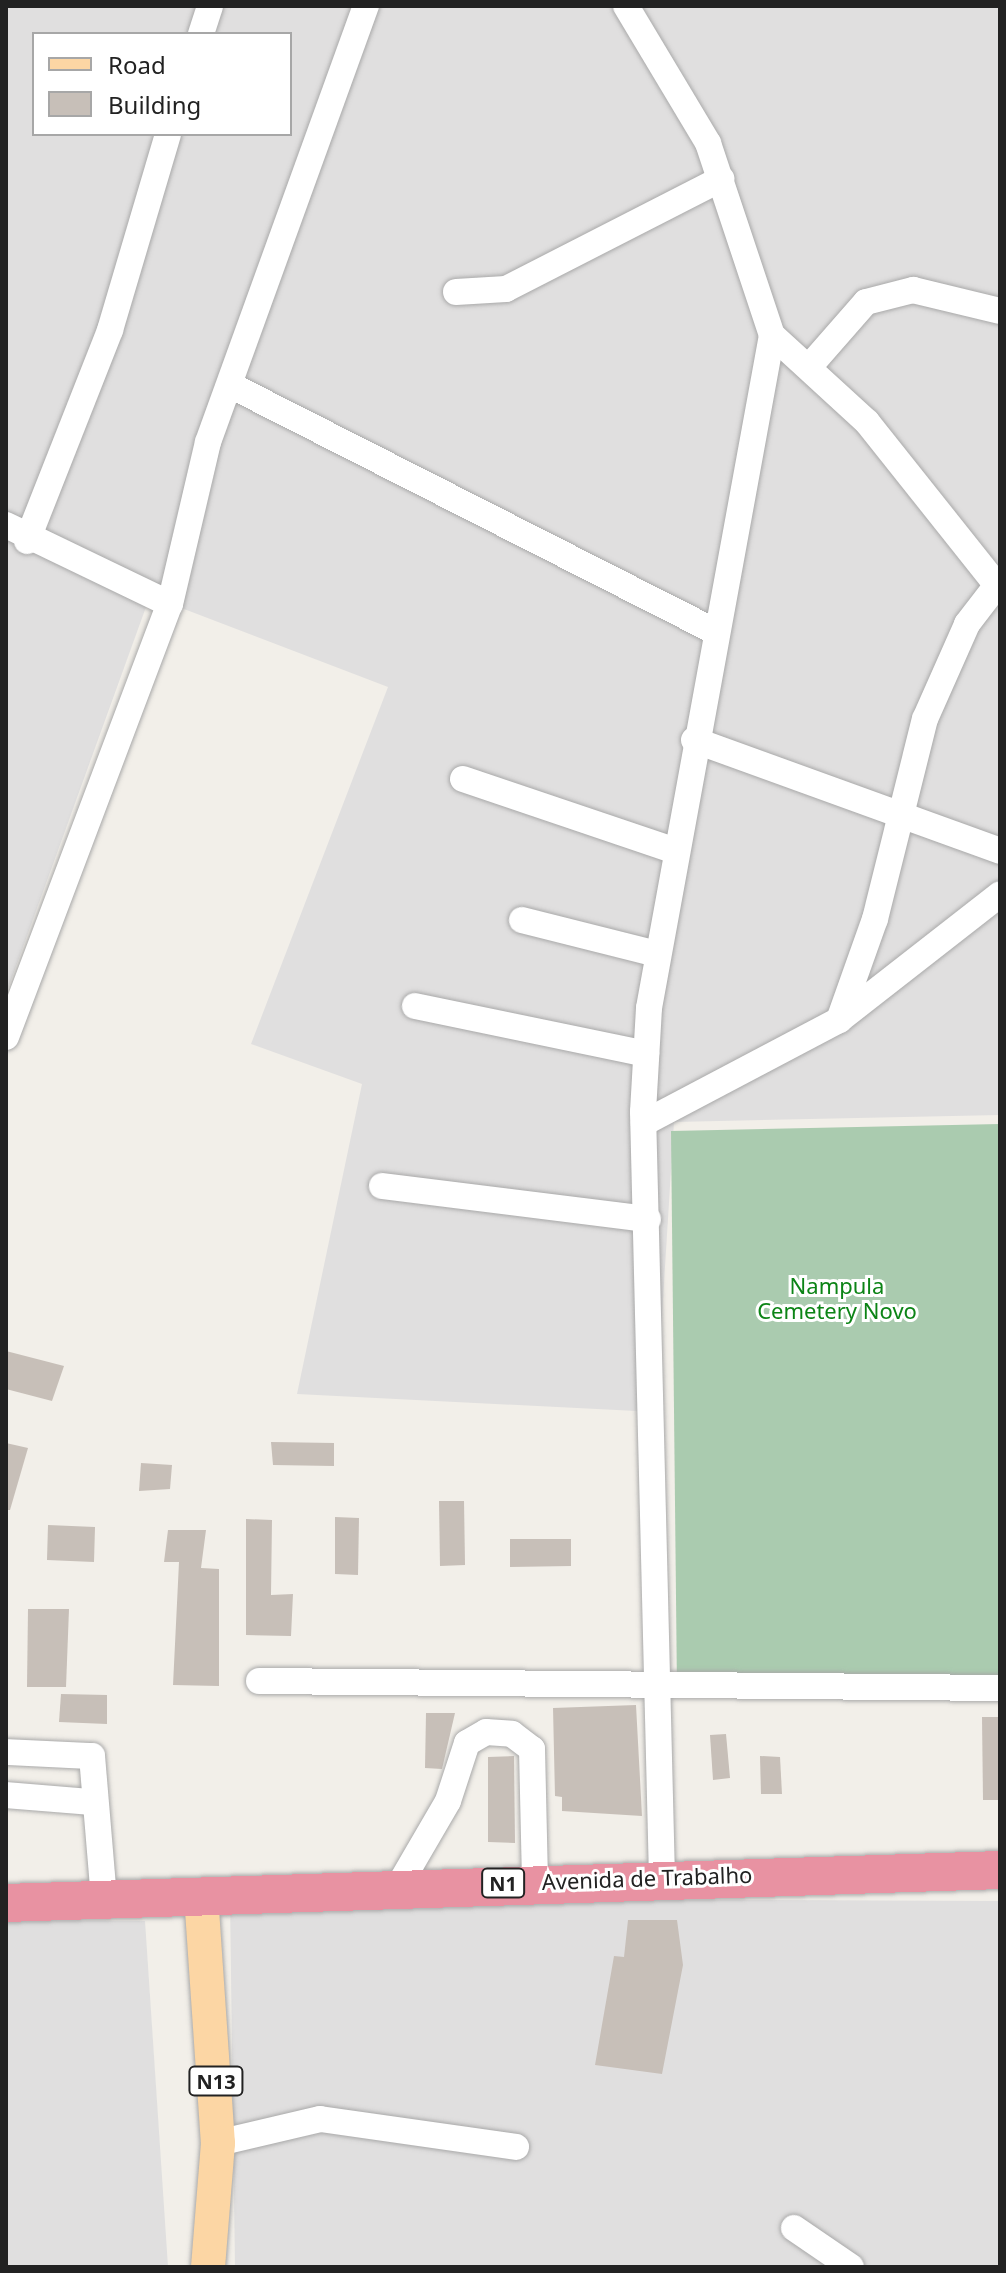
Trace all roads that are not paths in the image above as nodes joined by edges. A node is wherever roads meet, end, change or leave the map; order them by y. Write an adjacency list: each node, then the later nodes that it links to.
1 (210, 6): 4 (street)
2 (366, 6): 11 (street)
3 (626, 6): 6 (street)
4 (202, 32)
5 (167, 136): 12 (street)
6 (721, 179): 7 (street); 9 (street)
7 (456, 292)
8 (1000, 311): 10 (street)
9 (772, 335): 10 (street); 15 (street)
10 (809, 367): 13 (street)
11 (232, 386): 14 (street); 15 (street)
12 (16, 533): 14 (street)
13 (999, 587): 18 (street)
14 (170, 604): 26 (street)
15 (716, 632): 16 (street)
16 (694, 740): 18 (street); 19 (street)
17 (463, 779): 19 (street)
18 (904, 816): 20 (street); 25 (street)
19 (673, 850): 23 (street)
20 (1000, 851)
21 (1000, 894): 25 (street)
22 (522, 920): 23 (street)
23 (657, 954): 27 (street)
24 (415, 1006): 27 (street)
25 (839, 1020): 28 (street)
26 (6, 1037)
27 (646, 1054): 28 (street)
28 (644, 1123): 30 (street)
29 (382, 1186): 30 (street)
30 (648, 1219): 32 (street)
31 (259, 1681): 32 (street)
32 (657, 1681): 33 (street); 38 (street)
33 (1000, 1688)
34 (6, 1752): 36 (street)
35 (6, 1795): 36 (street)
36 (92, 1802): 42 (street)
37 (1000, 1870): 38 (highway, Avenida de Trabalho / N1)
38 (662, 1877): 39 (highway, Avenida de Trabalho / N1)
39 (535, 1882): 40 (highway, Avenida de Trabalho / N1); 40 (street)
40 (398, 1887): 41 (highway, Avenida de Trabalho / N1)
41 (201, 1895): 42 (highway, Avenida de Trabalho / N1); 44 (main road, N13)
42 (104, 1899): 43 (highway, Avenida de Trabalho / N1)
43 (6, 1903)
44 (218, 2143): 45 (street); 47 (main road, N13)
45 (516, 2147)
46 (794, 2228): 48 (street)
47 (208, 2267)
48 (851, 2267)

